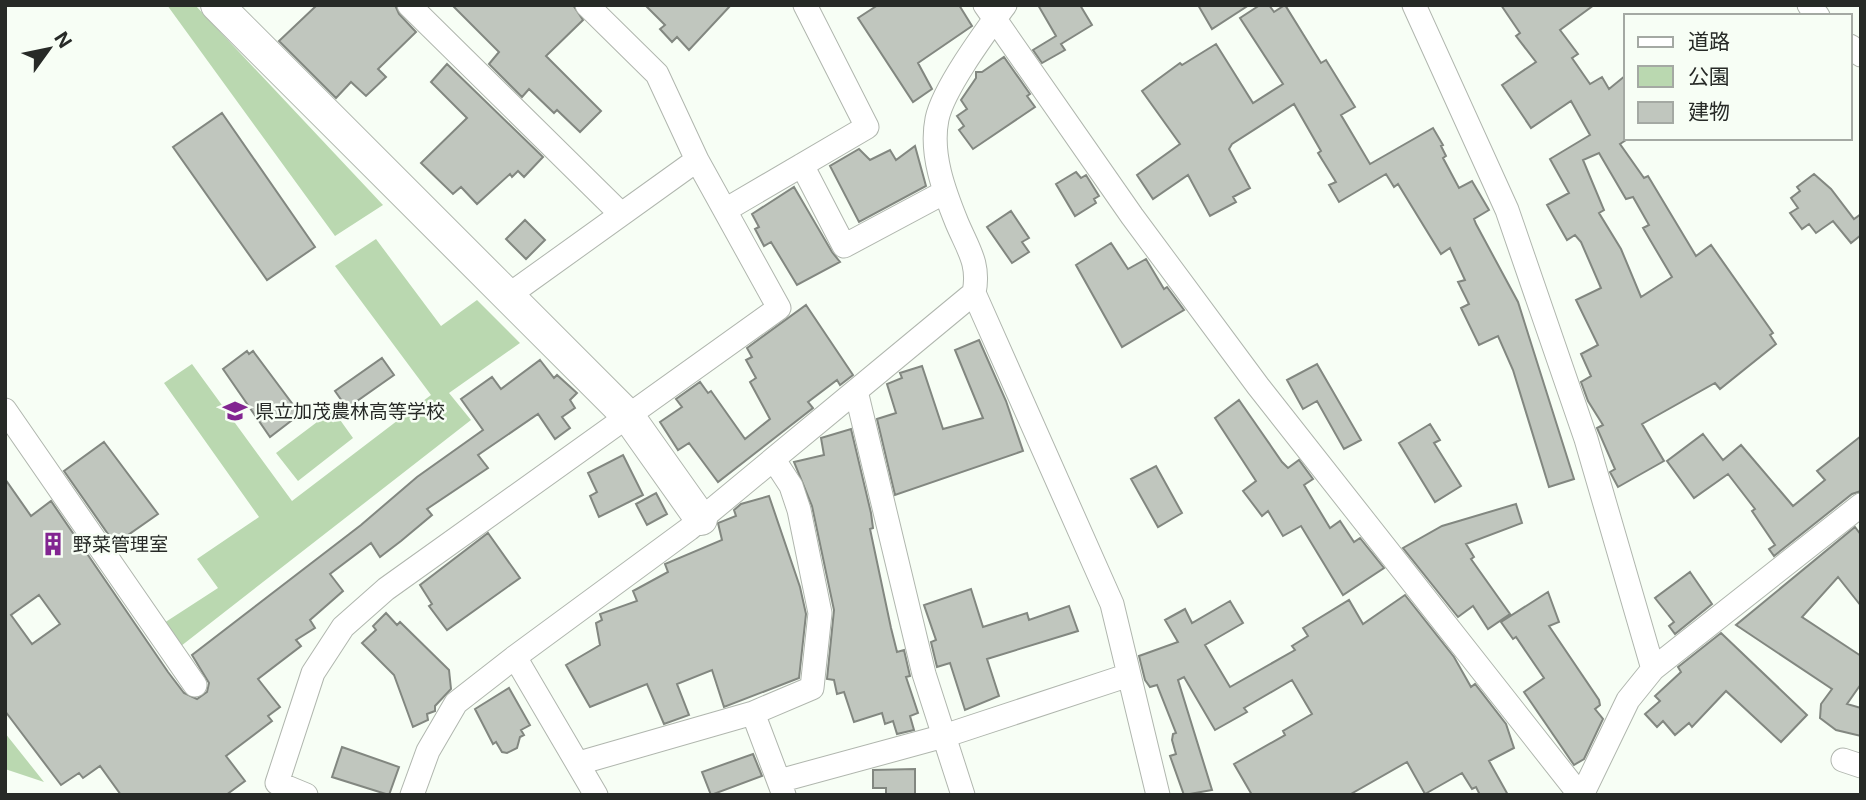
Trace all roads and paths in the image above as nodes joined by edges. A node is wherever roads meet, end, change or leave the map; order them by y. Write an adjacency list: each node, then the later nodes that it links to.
1 (217, 5): 13 (street)
2 (409, 5): 11 (street)
3 (587, 5): 7 (street)
4 (805, 5): 8 (street)
5 (1414, 5): 21 (street)
6 (995, 10): 9 (street); 33 (street)
7 (697, 160): 10 (street); 11 (street)
8 (802, 165): 9 (street); 10 (street)
9 (945, 192): 12 (street)
10 (727, 209): 16 (street)
11 (621, 214): 13 (street)
12 (974, 293): 14 (street); 22 (street)
13 (509, 295): 16 (street)
14 (856, 390): 17 (street); 25 (street)
15 (5, 410): 23 (street)
16 (628, 416): 19 (street); 28 (street)
17 (774, 460): 19 (street); 24 (street)
18 (1861, 505): 21 (street)
19 (701, 519): 20 (street)
20 (514, 657): 26 (street); 29 (street)
21 (1653, 669): 33 (street)
22 (1129, 675): 25 (street); 32 (street)
23 (195, 685)
24 (753, 713): 26 (street); 27 (street)
25 (944, 736): 27 (street); 31 (street)
26 (579, 763): 30 (street)
27 (782, 788)
28 (306, 795)
29 (412, 795)
30 (596, 795)
31 (963, 795)
32 (1158, 795)
33 (1581, 795)

